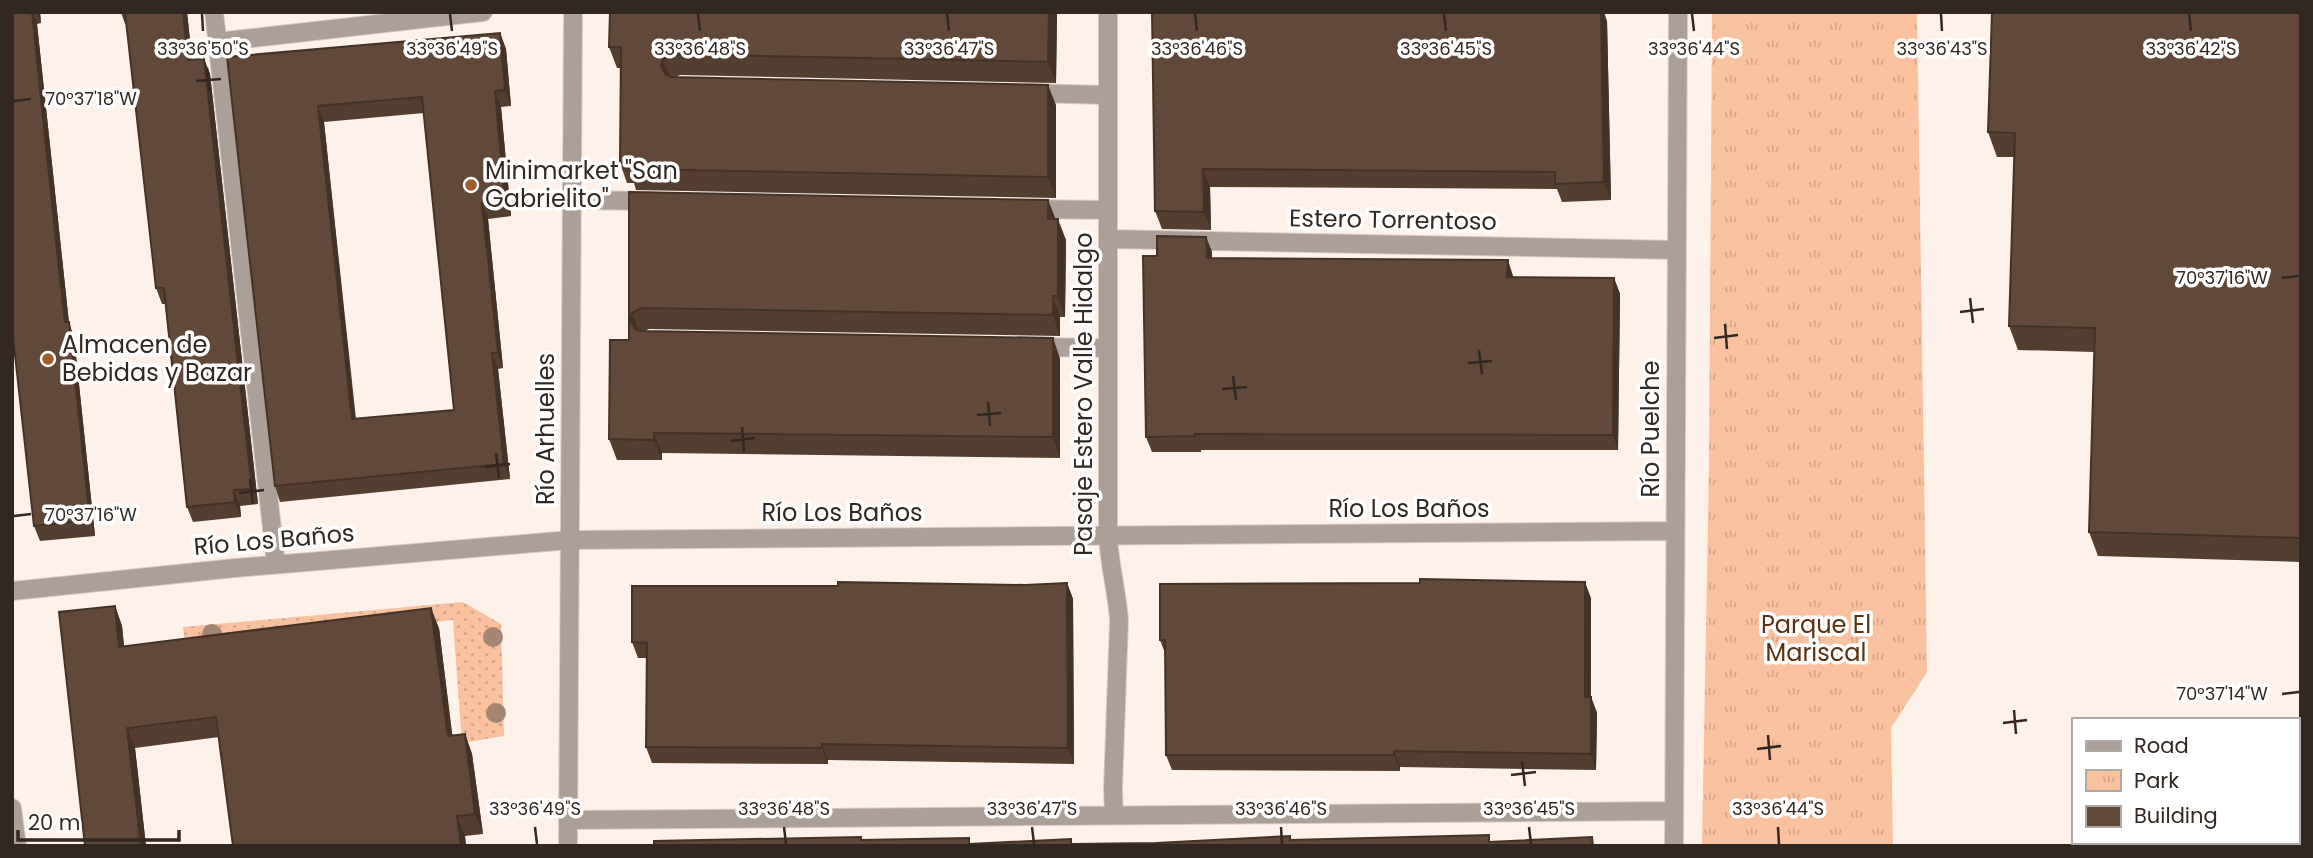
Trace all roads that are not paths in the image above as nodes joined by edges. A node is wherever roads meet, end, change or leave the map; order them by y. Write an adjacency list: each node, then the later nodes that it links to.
1 (214, 12): 6 (street)
2 (483, 12): 6 (street)
3 (573, 12): 9 (street, Río Arhuelles)
4 (1108, 12): 8 (street, Pasaje Estero Valle Hidalgo)
5 (1678, 12): 14 (street, Río Puelche)
6 (217, 42): 20 (street)
7 (1011, 93): 8 (street)
8 (1108, 95): 12 (street, Pasaje Estero Valle Hidalgo)
9 (572, 200): 10 (street); 19 (street, Río Arhuelles)
10 (677, 202)
11 (1011, 208): 12 (street)
12 (1107, 210): 13 (street, Pasaje Estero Valle Hidalgo)
13 (1108, 239): 14 (street, Estero Torrentoso); 16 (street, Pasaje Estero Valle Hidalgo)
14 (1677, 250): 17 (street, Río Puelche)
15 (1010, 346): 16 (street)
16 (1108, 348): 18 (street, Pasaje Estero Valle Hidalgo)
17 (1675, 531): 18 (street, Río Los Baños); 23 (street, Río Puelche)
18 (1108, 535): 19 (street, Río Los Baños); 24 (street, Pasaje Estero Valle Hidalgo)
19 (570, 540): 20 (street, Río Los Baños); 25 (street, Río Arhuelles)
20 (276, 564): 21 (street, Río Los Baños)
21 (12, 591)
22 (12, 808): 26 (street)
23 (1674, 811): 24 (street); 28 (street, Río Puelche)
24 (1114, 815): 25 (street)
25 (568, 820): 27 (street, Río Arhuelles)
26 (17, 846)
27 (568, 846)
28 (1674, 846)

